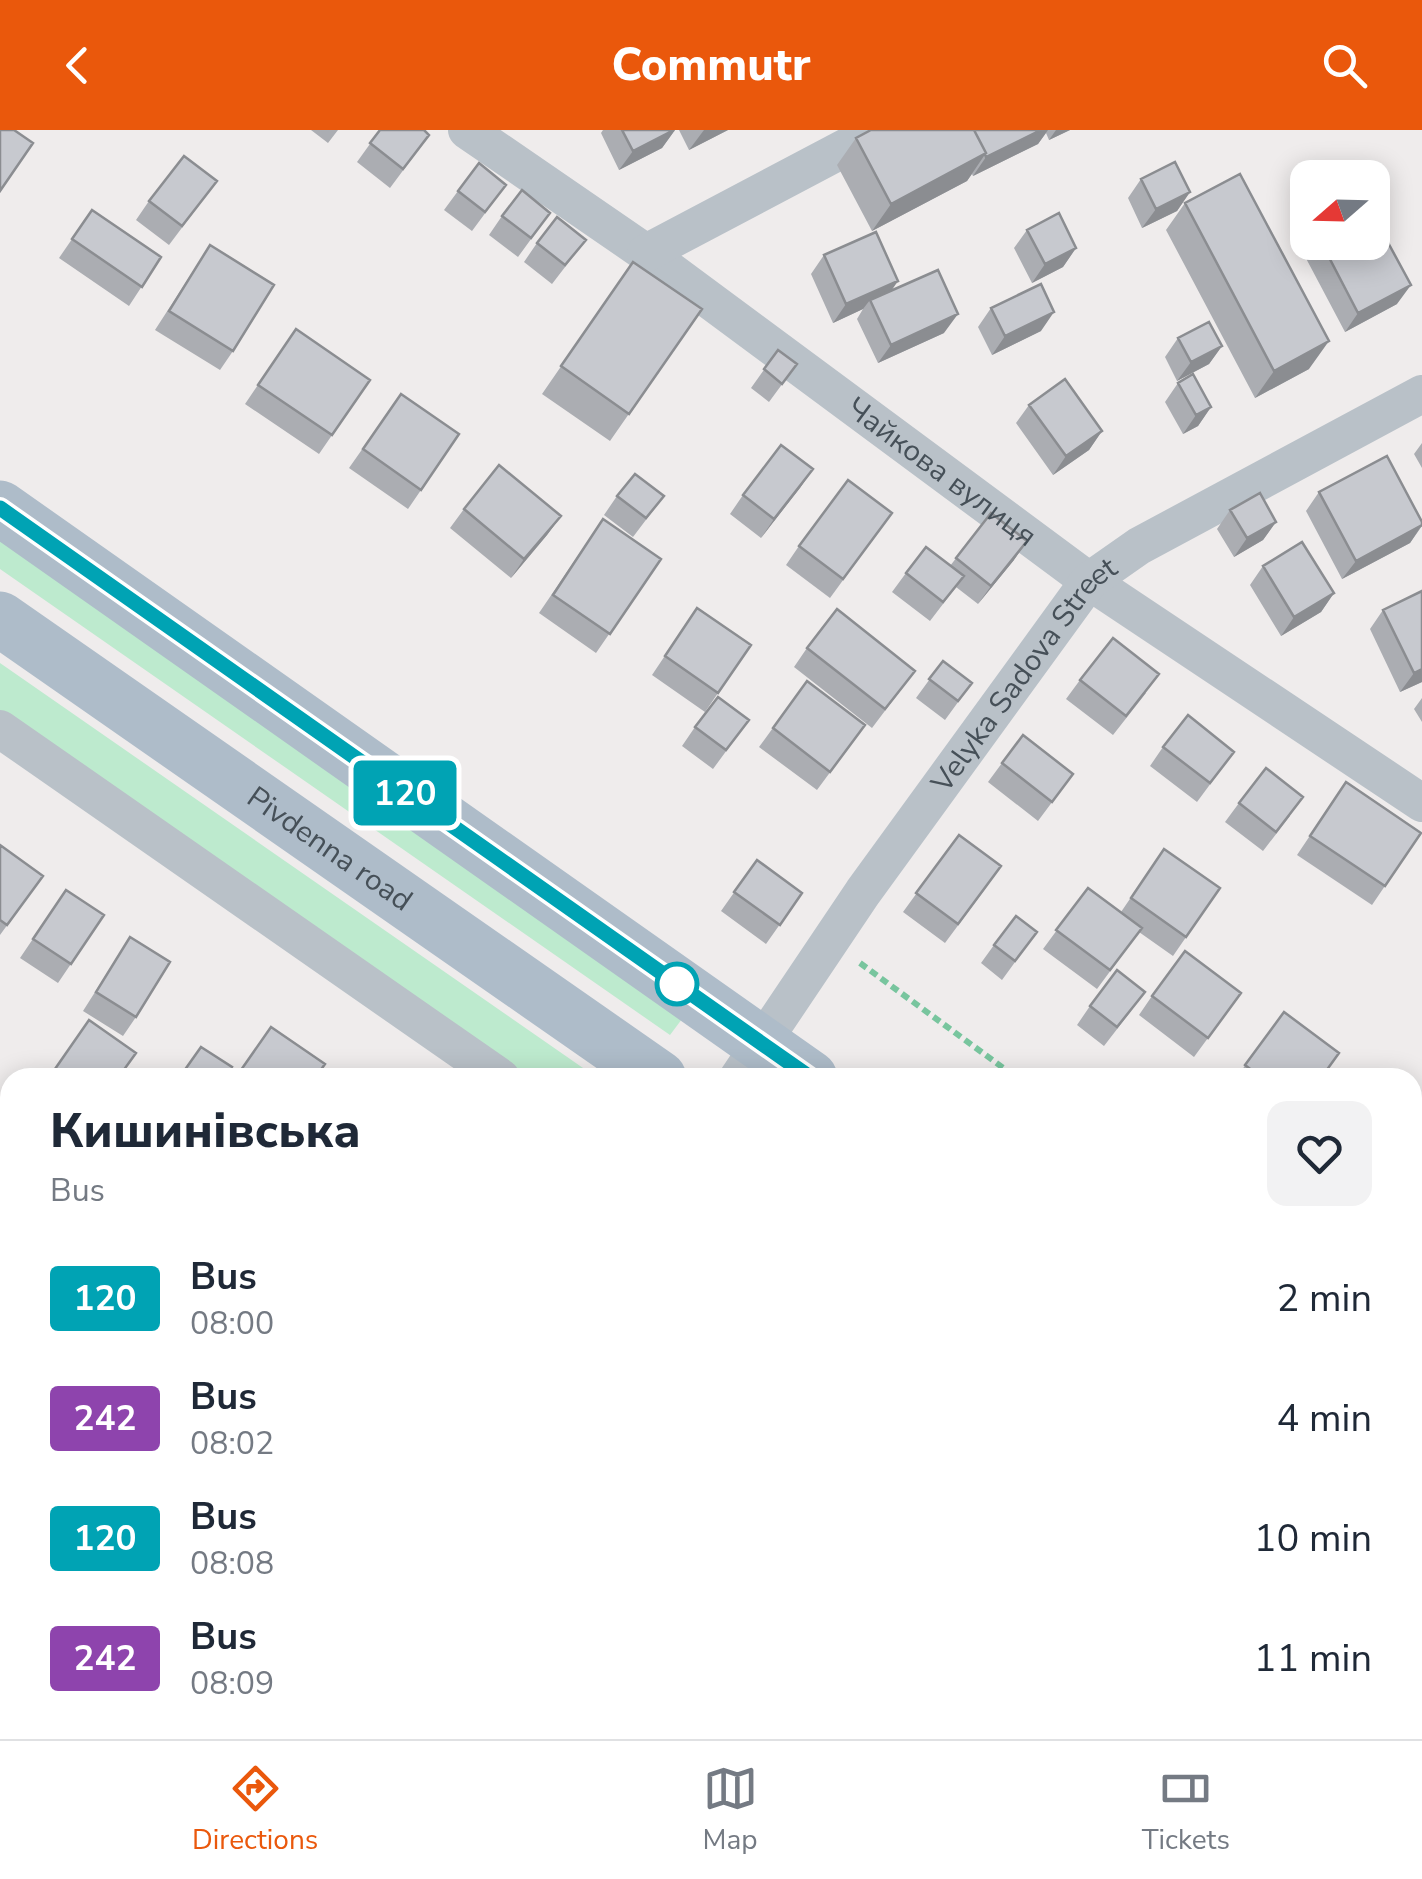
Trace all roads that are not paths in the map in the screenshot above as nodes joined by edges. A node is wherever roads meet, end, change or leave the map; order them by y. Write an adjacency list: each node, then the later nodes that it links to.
1 (467, 130): 3 (street, Чайкова вулиця)
2 (878, 130): 3 (street)
3 (646, 254): 6 (street, Чайкова вулиця)
4 (1422, 394): 6 (street, Velyka Sadova Street)
5 (0, 508): 10 (main road)
6 (1089, 581): 9 (street, Чайкова вулиця); 10 (street, Velyka Sadova Street)
7 (0, 619): 12 (main road, Pivdenna road)
8 (0, 729): 11 (street)
9 (1422, 803)
10 (750, 1061): 13 (main road)
11 (486, 1068)
12 (645, 1068)
13 (775, 1068)

